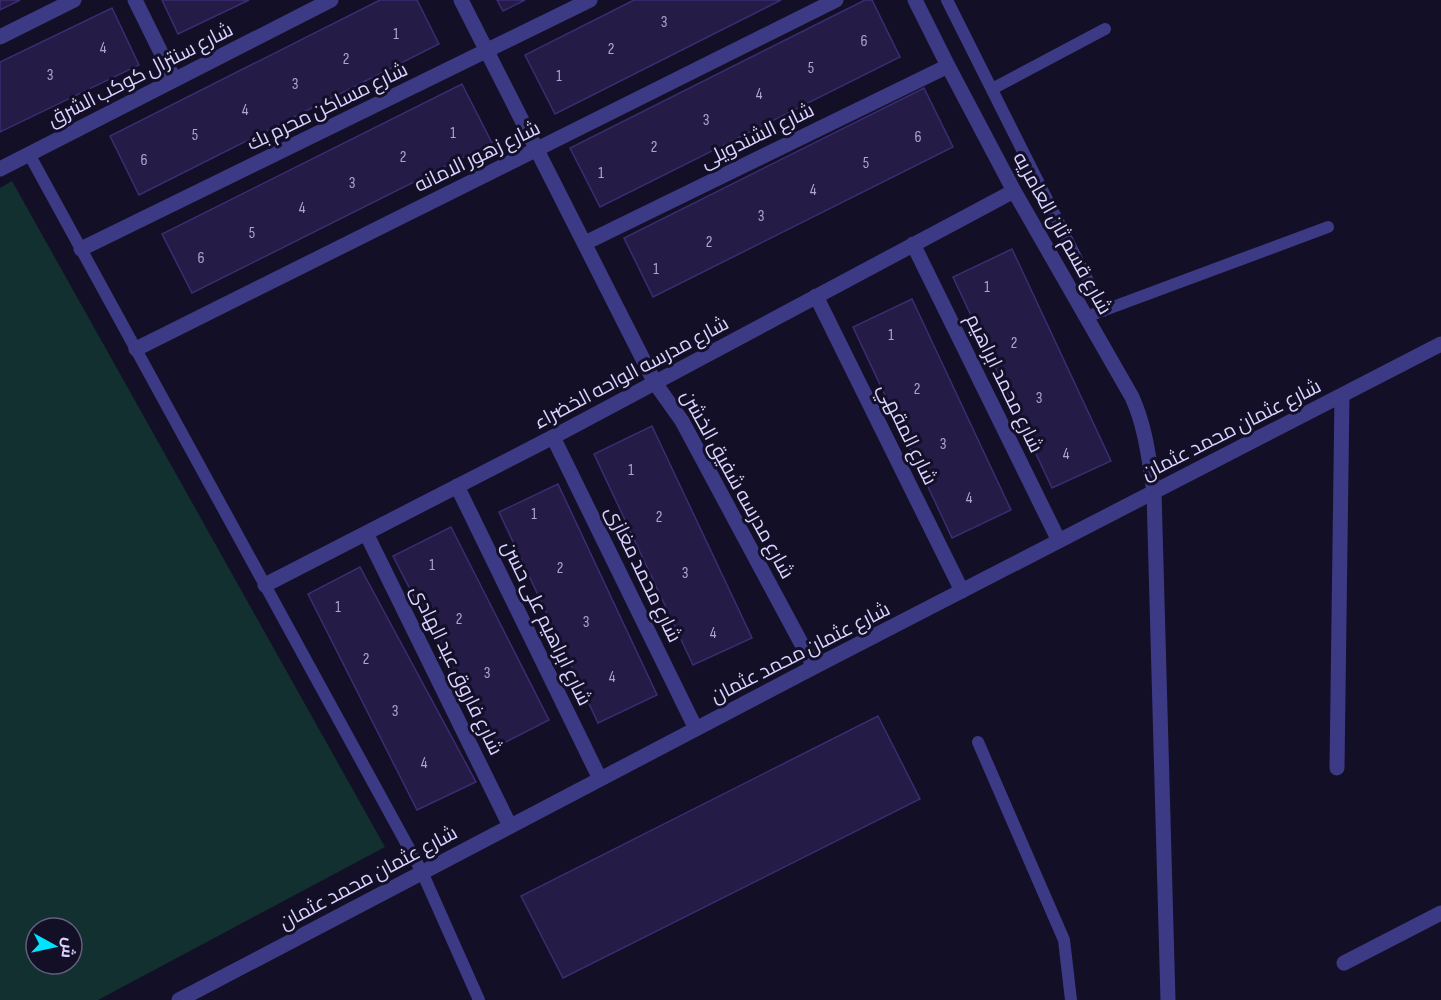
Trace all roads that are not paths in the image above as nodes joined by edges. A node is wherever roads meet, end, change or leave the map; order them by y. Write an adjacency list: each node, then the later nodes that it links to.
1 (74, 0): 10 (street)
2 (135, 0): 13 (street)
3 (331, 0): 13 (street, شارع سنترال كوكب الشرق)
4 (461, 0): 11 (street, شارع مدرسه شفيق الخشن)
5 (590, 0): 11 (street, شارع مساكن محرم بك)
6 (836, 0): 15 (street, شارع زهور الامانه)
7 (915, 0): 12 (street, شارع قسم ثان العامريه)
8 (947, 0): 14 (lane)
9 (1105, 29): 14 (lane)
10 (0, 37)
11 (487, 51): 15 (street, شارع مدرسه شفيق الخشن); 22 (street, شارع مساكن محرم بك)
12 (948, 66): 18 (street, شارع قسم ثان العامريه); 20 (street, شارع الشندويلى)
13 (174, 79): 16 (street, شارع سنترال كوكب الشرق)
14 (992, 89): 24 (lane)
15 (537, 150): 20 (street, شارع مدرسه شفيق الخشن); 27 (street, شارع زهور الامانه)
16 (29, 154): 17 (street, شارع سنترال كوكب الشرق); 22 (lane)
17 (0, 169)
18 (1014, 191): 21 (street, شارع مدرسه الواحه الخضراء); 25 (street, شارع قسم ثان العامريه)
19 (1328, 227): 24 (lane)
20 (585, 243): 28 (street, شارع مدرسه شفيق الخشن)
21 (913, 244): 23 (street, شارع مدرسه الواحه الخضراء); 34 (street, شارع محمد ابراهيم)
22 (81, 249): 27 (lane)
23 (816, 296): 28 (street, شارع مدرسه الواحه الخضراء); 36 (street, شارع المقهي)
24 (1103, 311): 25 (lane)
25 (1086, 317): 32 (street, شارع قسم ثان العامريه)
26 (1441, 344): 29 (street, شارع عثمان محمد عثمان)
27 (136, 349): 35 (lane)
28 (655, 383): 30 (street, شارع مدرسه الواحه الخضراء); 37 (street, شارع مدرسه شفيق الخشن)
29 (1342, 395): 32 (street, شارع عثمان محمد عثمان); 40 (street)
30 (553, 437): 31 (street, شارع مدرسه الواحه الخضراء); 38 (street, شارع محمد مغازى)
31 (457, 486): 33 (street, شارع مدرسه الواحه الخضراء); 41 (street, شارع ابراهيم على حسن)
32 (1154, 492): 34 (street, شارع عثمان محمد عثمان); 49 (street, شارع قسم ثان العامريه)
33 (366, 532): 35 (street, شارع مدرسه الواحه الخضراء); 42 (street, شارع فاروق عبد الهادى)
34 (1059, 541): 36 (street, شارع عثمان محمد عثمان)
35 (265, 585): 43 (lane)
36 (962, 591): 37 (street, شارع عثمان محمد عثمان)
37 (814, 668): 38 (street, شارع عثمان محمد عثمان)
38 (696, 729): 41 (street, شارع عثمان محمد عثمان)
39 (978, 742): 48 (lane)
40 (1337, 768)
41 (600, 779): 42 (street, شارع عثمان محمد عثمان)
42 (510, 826): 43 (street, شارع عثمان محمد عثمان)
43 (422, 872): 46 (street, شارع عثمان محمد عثمان); 47 (lane)
44 (1441, 913): 45 (street)
45 (1344, 963)
46 (179, 1000)
47 (479, 1000)
48 (1071, 1000)
49 (1168, 1000)

